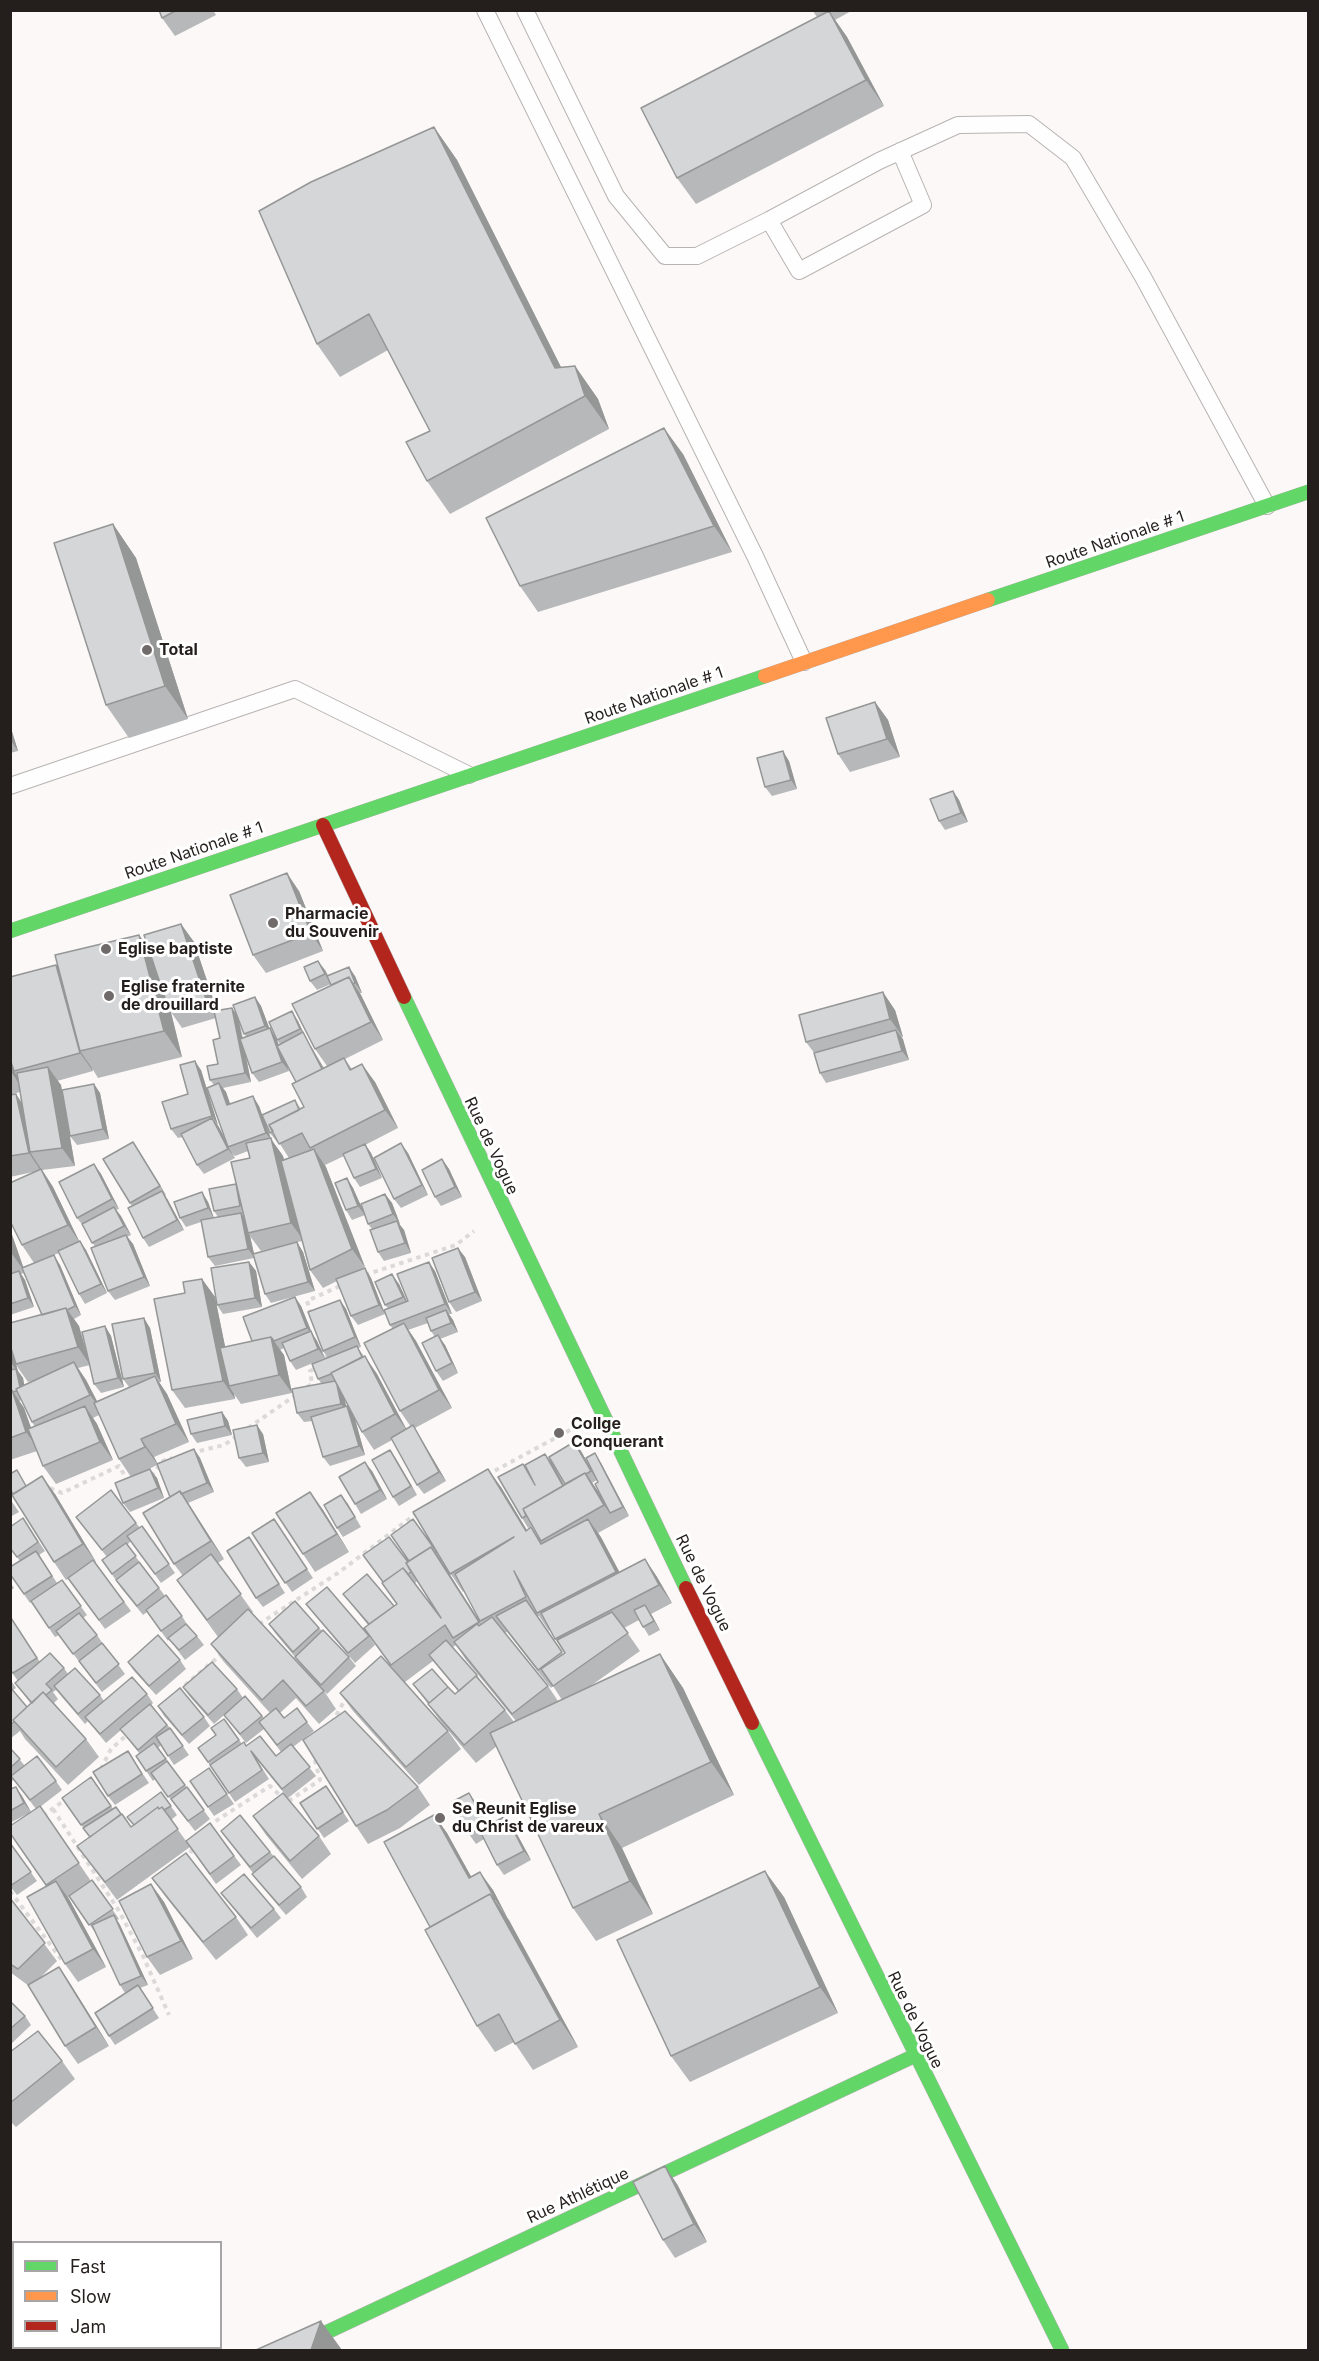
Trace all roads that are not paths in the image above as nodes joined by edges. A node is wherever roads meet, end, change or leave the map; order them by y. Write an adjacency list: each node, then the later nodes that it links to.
1 (485, 10): 7 (lane)
2 (525, 10): 4 (lane)
3 (900, 151): 4 (lane); 4 (lane); 6 (lane)
4 (769, 220)
5 (1308, 492): 6 (street, Route Nationale # 1)
6 (1267, 506): 7 (street, Route Nationale # 1)
7 (804, 662): 8 (street, Route Nationale # 1)
8 (470, 776): 9 (lane); 10 (street, Route Nationale # 1)
9 (10, 786)
10 (323, 825): 11 (street, Route Nationale # 1); 12 (street, Rue de Vogue)
11 (10, 931)
12 (914, 2056): 13 (street, Rue Athlétique); 14 (street, Rue de Vogue)
13 (289, 2350)
14 (1062, 2350)

